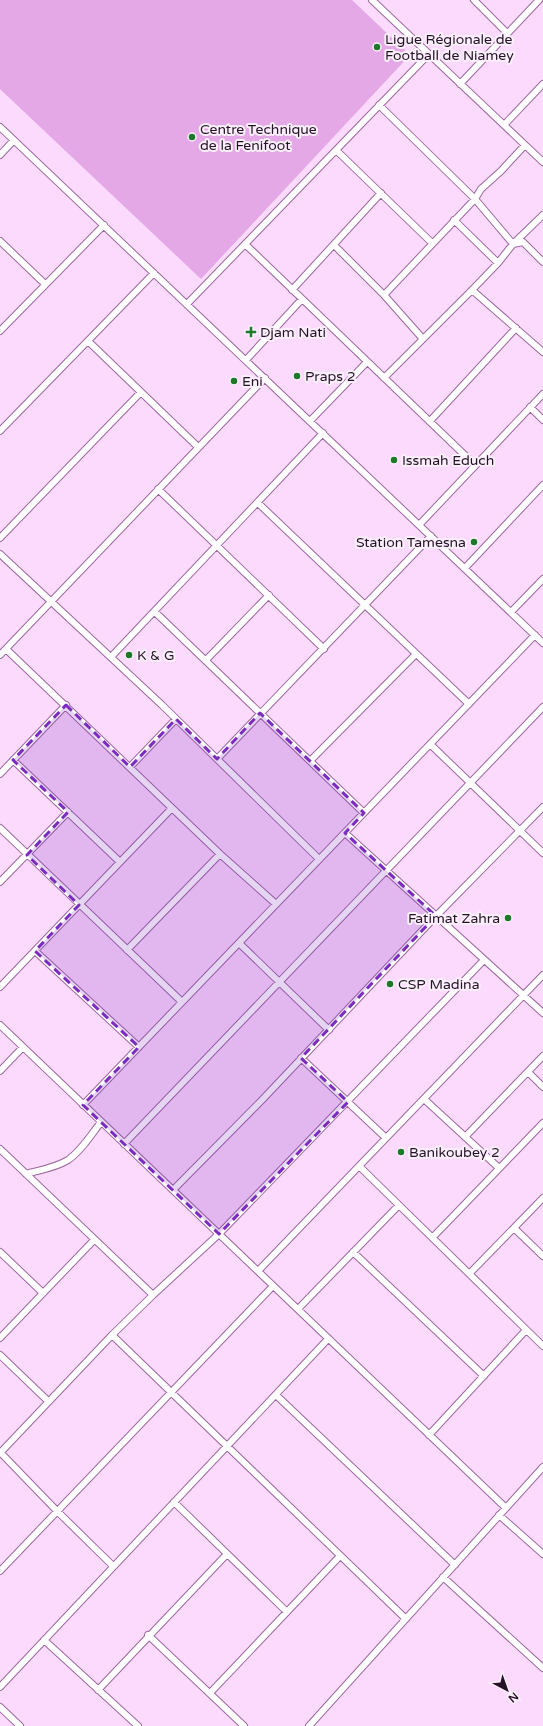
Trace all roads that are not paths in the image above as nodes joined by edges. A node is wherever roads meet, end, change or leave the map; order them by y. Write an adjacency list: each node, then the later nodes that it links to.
1 (372, 0): 5 (street)
2 (474, 0): 4 (street)
3 (539, 0): 4 (street)
4 (507, 33): 6 (street)
5 (429, 54): 6 (street); 8 (street)
6 (460, 84): 9 (street)
7 (543, 84): 9 (street)
8 (379, 105): 13 (street); 17 (street)
9 (504, 125): 12 (street)
10 (0, 127): 11 (street)
11 (14, 140): 14 (street); 20 (street)
12 (525, 145): 15 (street); 17 (street)
13 (336, 150): 16 (street); 23 (street)
14 (0, 155)
15 (543, 162)
16 (381, 193): 22 (street); 25 (street)
17 (476, 199): 19 (street); 24 (street)
18 (543, 215): 24 (street)
19 (454, 220): 22 (street); 27 (street)
20 (104, 225): 28 (street); 29 (street)
21 (0, 241): 29 (street)
22 (432, 243): 32 (street)
23 (245, 244): 30 (street); 34 (street)
24 (513, 244): 26 (street); 27 (street)
25 (334, 245): 30 (street); 32 (street)
26 (543, 262)
27 (498, 263): 31 (street)
28 (154, 273): 34 (street); 38 (street)
29 (45, 284): 36 (street)
30 (292, 290): 33 (street)
31 (472, 290): 35 (street); 37 (street)
32 (384, 295): 37 (street)
33 (302, 299): 40 (street); 41 (street)
34 (187, 304): 40 (street)
35 (516, 328): 39 (street); 49 (street)
36 (0, 331)
37 (423, 339): 43 (street)
38 (88, 341): 44 (street); 50 (street)
39 (543, 352)
40 (246, 360): 42 (street)
41 (367, 362): 43 (street); 48 (street)
42 (265, 378): 48 (street); 52 (street)
43 (384, 378): 49 (street)
44 (141, 392): 52 (street); 59 (street)
45 (543, 394): 46 (street)
46 (530, 407): 47 (street); 53 (street)
47 (543, 420)
48 (310, 421): 51 (street)
49 (430, 421): 53 (street)
50 (0, 432)
51 (323, 433): 56 (street); 57 (street)
52 (198, 448): 55 (street)
53 (475, 465): 57 (street)
54 (543, 485): 62 (street)
55 (158, 489): 60 (street); 65 (street)
56 (258, 502): 60 (street); 66 (street)
57 (420, 525): 58 (street)
58 (431, 536): 62 (street); 66 (street)
59 (0, 538)
60 (218, 546): 64 (street); 67 (street)
61 (0, 554): 65 (street)
62 (465, 568): 68 (street)
63 (543, 579): 68 (street)
64 (269, 595): 71 (street); 75 (street)
65 (51, 601): 72 (street); 74 (street)
66 (367, 605): 71 (street); 73 (street)
67 (155, 612): 74 (street); 75 (street)
68 (511, 612): 69 (street)
69 (535, 635): 70 (street); 76 (street)
70 (543, 643)
71 (324, 648): 79 (street)
72 (2, 652): 77 (street)
73 (416, 654): 76 (street); 84 (street)
74 (111, 657): 80 (street)
75 (206, 660): 79 (street)
76 (469, 704): 81 (street)
77 (66, 705): 83 (street); 85 (street)
78 (543, 707): 87 (street)
79 (260, 713): 82 (street); 84 (street)
80 (176, 719): 82 (street); 85 (street)
81 (430, 744): 87 (street); 91 (street)
82 (217, 759): 98 (street)
83 (13, 760): 86 (street); 90 (street)
84 (310, 761): 91 (street)
85 (130, 767): 89 (street)
86 (0, 774)
87 (470, 783): 93 (street); 100 (street)
88 (543, 807): 93 (street)
89 (172, 808): 97 (street); 99 (street)
90 (68, 812): 96 (street); 99 (street)
91 (364, 813): 94 (street)
92 (0, 828): 96 (street)
93 (519, 830): 95 (street); 104 (street)
94 (344, 833): 98 (street); 100 (street)
95 (543, 853)
96 (27, 854): 101 (street); 103 (street)
97 (220, 854): 102 (street); 106 (street)
98 (320, 859): 102 (street)
99 (120, 862): 103 (street)
100 (386, 870): 104 (street); 110 (street)
101 (0, 882)
102 (276, 904): 105 (street)
103 (79, 905): 106 (street); 107 (street)
104 (436, 916): 108 (street); 116 (street)
105 (239, 943): 110 (street); 113 (street)
106 (127, 950): 113 (street)
107 (35, 951): 111 (street); 118 (street)
108 (484, 960): 112 (street); 125 (street)
109 (543, 976): 112 (street)
110 (279, 982): 116 (street); 131 (street)
111 (0, 987)
112 (524, 995): 114 (street); 124 (street)
113 (182, 1002): 118 (street)
114 (543, 1013)
115 (0, 1025): 117 (street)
116 (329, 1030): 120 (street)
117 (23, 1047): 121 (street); 126 (street)
118 (139, 1047): 126 (street)
119 (543, 1056): 122 (street)
120 (301, 1058): 125 (street); 136 (street)
121 (0, 1071)
122 (528, 1072): 123 (street); 129 (street)
123 (543, 1087)
124 (424, 1099): 129 (street); 130 (street)
125 (348, 1102): 130 (street); 140 (street)
126 (83, 1105): 127 (street)
127 (101, 1122): 131 (street); 135 (street)
128 (543, 1123): 134 (street)
129 (465, 1137): 134 (street)
130 (386, 1138): 133 (street)
131 (124, 1144): 136 (street)
132 (0, 1149): 135 (street)
133 (359, 1166): 138 (street); 146 (street)
134 (499, 1168): 141 (street)
135 (26, 1174): 142 (street)
136 (173, 1190): 140 (street)
137 (543, 1198): 139 (street)
138 (399, 1205): 141 (street); 144 (street)
139 (514, 1228): 145 (street); 147 (street)
140 (219, 1234): 146 (street); 150 (street)
141 (433, 1237): 147 (street)
142 (94, 1240): 149 (street); 150 (street)
143 (0, 1252): 149 (street)
144 (353, 1252): 151 (street); 158 (street)
145 (543, 1256)
146 (258, 1271): 148 (street)
147 (470, 1273): 152 (street)
148 (273, 1286): 151 (street); 159 (street)
149 (43, 1293): 154 (street)
150 (153, 1295): 153 (street)
151 (298, 1309): 155 (street)
152 (526, 1330): 156 (street); 158 (street)
153 (112, 1335): 159 (street); 161 (street)
154 (0, 1338)
155 (328, 1338): 160 (street); 162 (street)
156 (543, 1346)
157 (0, 1355): 161 (street)
158 (484, 1376): 162 (street)
159 (171, 1392): 163 (street); 168 (street)
160 (276, 1395): 163 (street); 173 (street)
161 (48, 1401): 164 (street)
162 (429, 1435): 167 (street)
163 (227, 1446): 166 (street); 172 (street)
164 (0, 1452): 168 (street)
165 (543, 1467): 167 (street)
166 (174, 1502): 170 (street); 174 (street)
167 (506, 1508): 169 (street)
168 (57, 1512): 174 (street); 175 (street)
169 (500, 1515): 171 (street); 173 (street)
170 (227, 1554): 177 (street); 179 (street)
171 (543, 1554)
172 (340, 1556): 177 (street); 178 (street)
173 (455, 1565): 176 (street)
174 (113, 1566): 180 (street)
175 (0, 1571)
176 (443, 1577): 178 (street); 181 (street)
177 (287, 1612): 184 (street)
178 (406, 1619): 189 (street)
179 (148, 1635): 183 (street); 184 (street)
180 (44, 1640): 182 (street); 183 (street)
181 (542, 1666)
182 (0, 1687)
183 (98, 1690): 187 (street)
184 (210, 1693): 188 (street)
185 (0, 1707): 186 (street)
186 (20, 1726)
187 (138, 1726)
188 (244, 1726)
189 (309, 1726)

